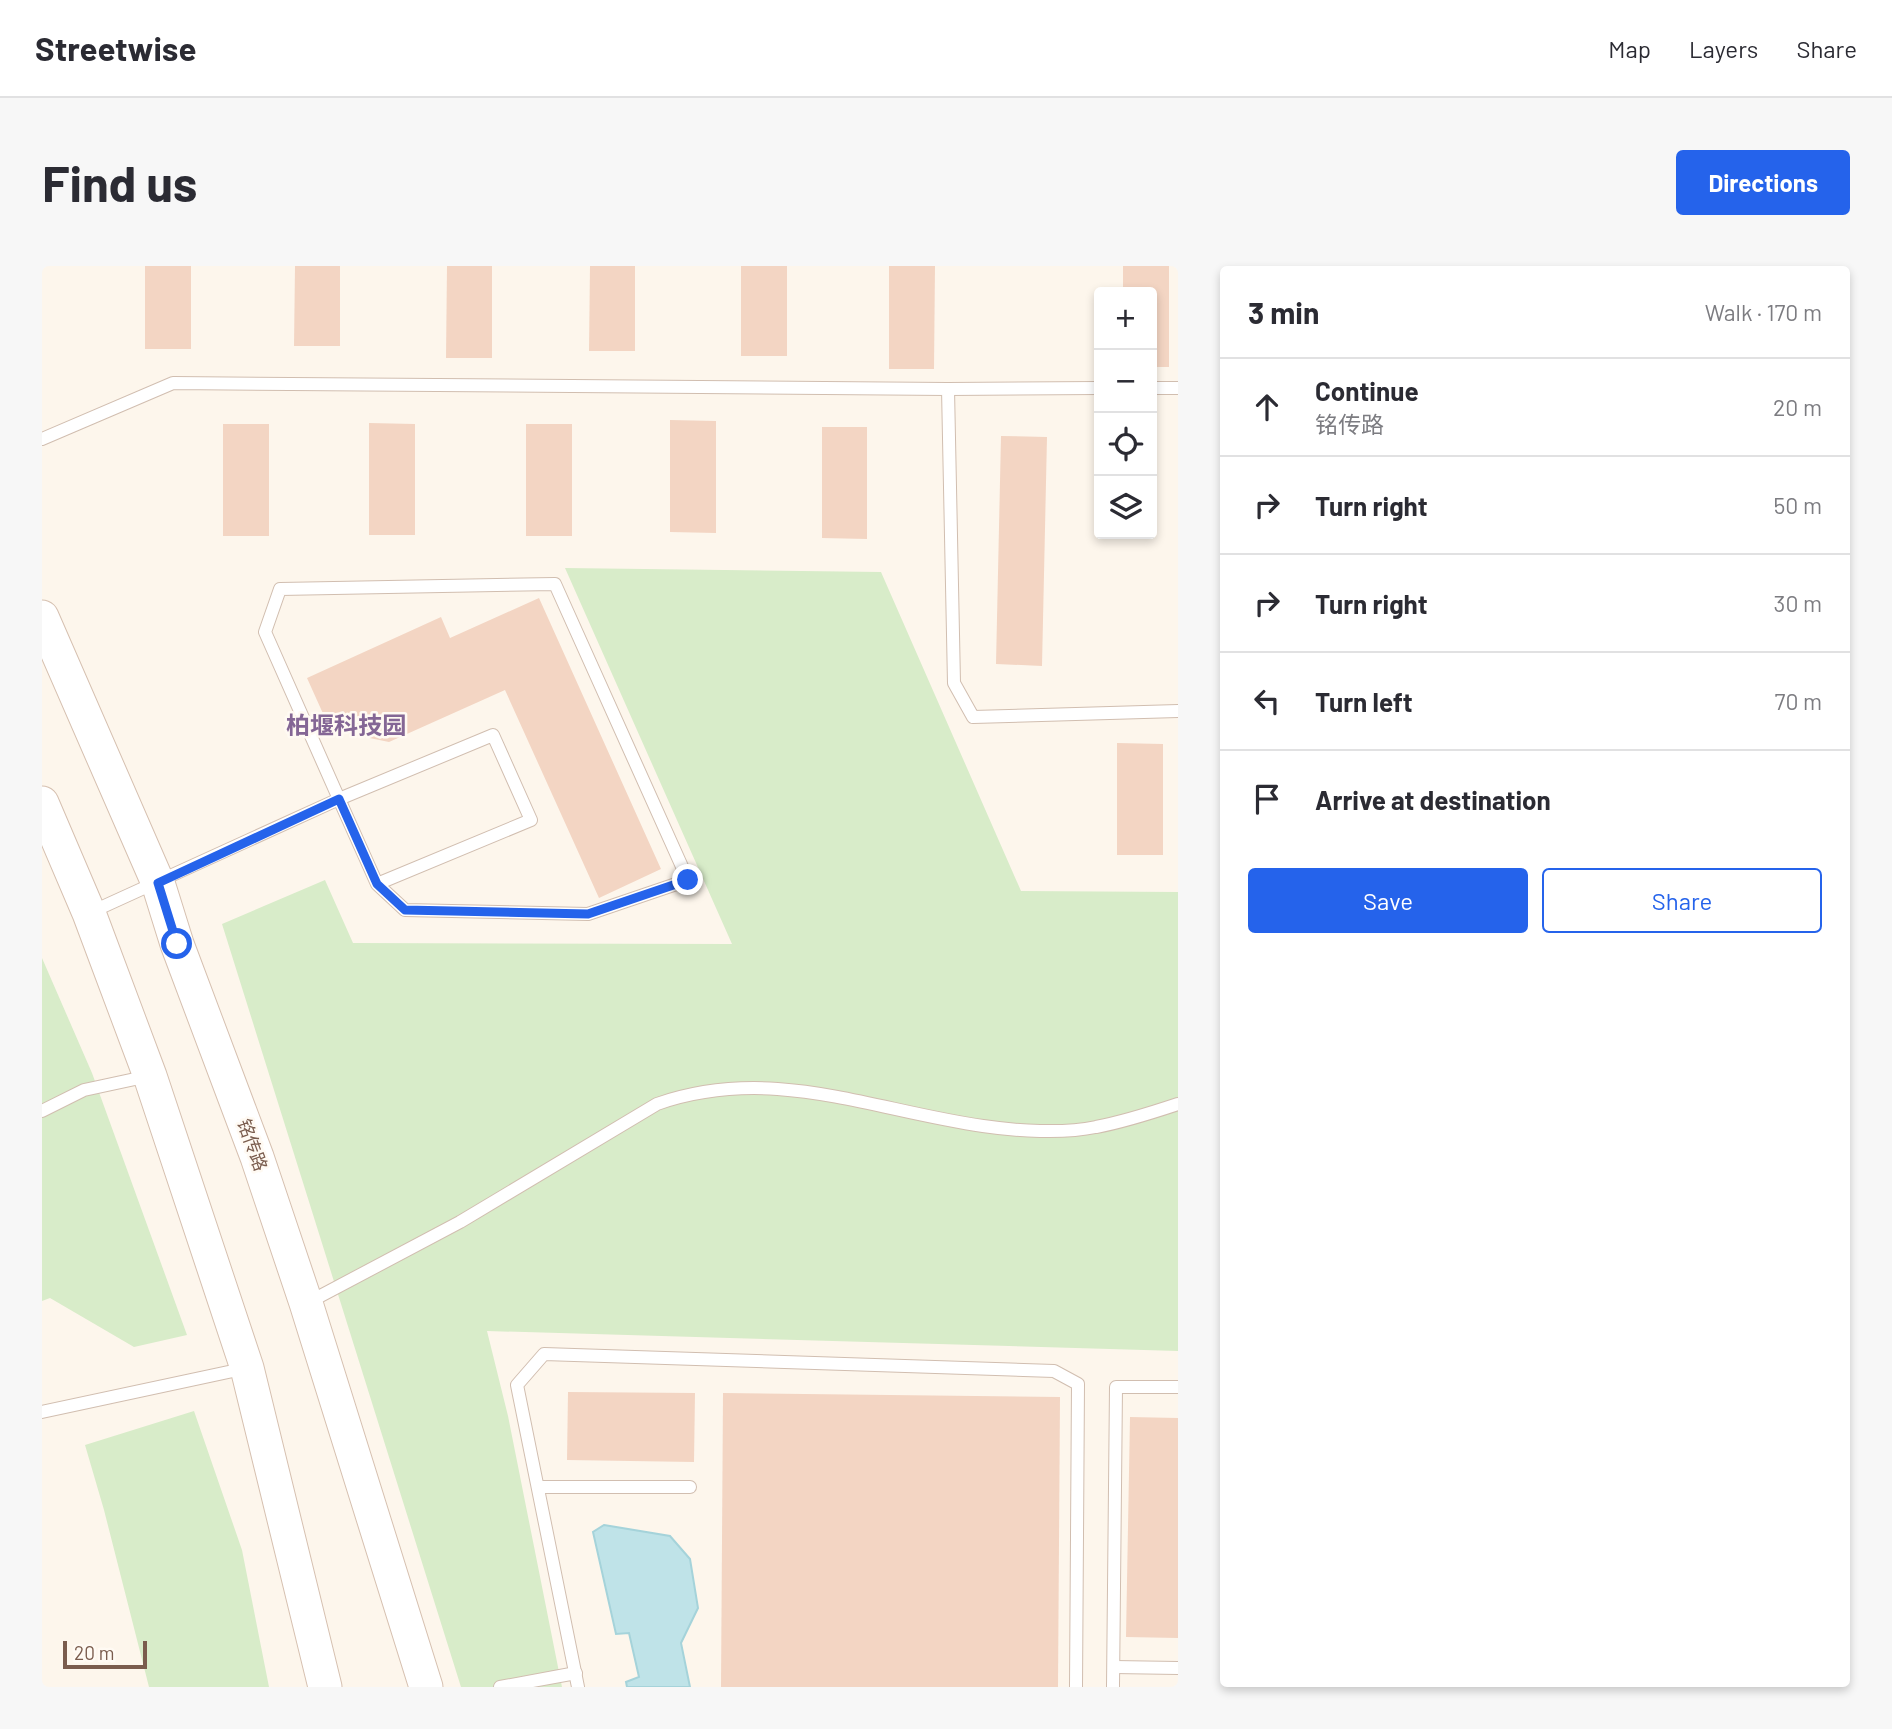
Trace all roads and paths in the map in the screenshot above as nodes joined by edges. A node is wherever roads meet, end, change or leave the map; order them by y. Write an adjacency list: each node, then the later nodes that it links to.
1 (1094, 388): 4 (lane)
2 (1157, 388): 3 (lane)
3 (1178, 388)
4 (948, 390): 5 (lane); 7 (lane)
5 (42, 439)
6 (42, 617): 10 (main road, 铭传路)
7 (1178, 711)
8 (339, 799): 10 (lane); 11 (lane); 11 (lane); 11 (lane)
9 (42, 803): 12 (main road)
10 (158, 883): 12 (lane); 16 (main road, 铭传路)
11 (377, 884)
12 (89, 914): 13 (main road)
13 (150, 1076): 15 (lane); 17 (main road)
14 (1178, 1104): 16 (lane)
15 (42, 1111)
16 (306, 1303): 26 (main road, 铭传路)
17 (247, 1368): 19 (lane); 25 (main road)
18 (1178, 1387): 22 (lane)
19 (42, 1412)
20 (538, 1487): 21 (lane); 24 (lane); 29 (lane)
21 (690, 1487)
22 (1114, 1667): 23 (lane); 30 (lane)
23 (1178, 1668)
24 (576, 1673): 27 (lane); 28 (lane)
25 (326, 1687)
26 (426, 1687)
27 (500, 1687)
28 (578, 1687)
29 (1076, 1687)
30 (1113, 1687)

